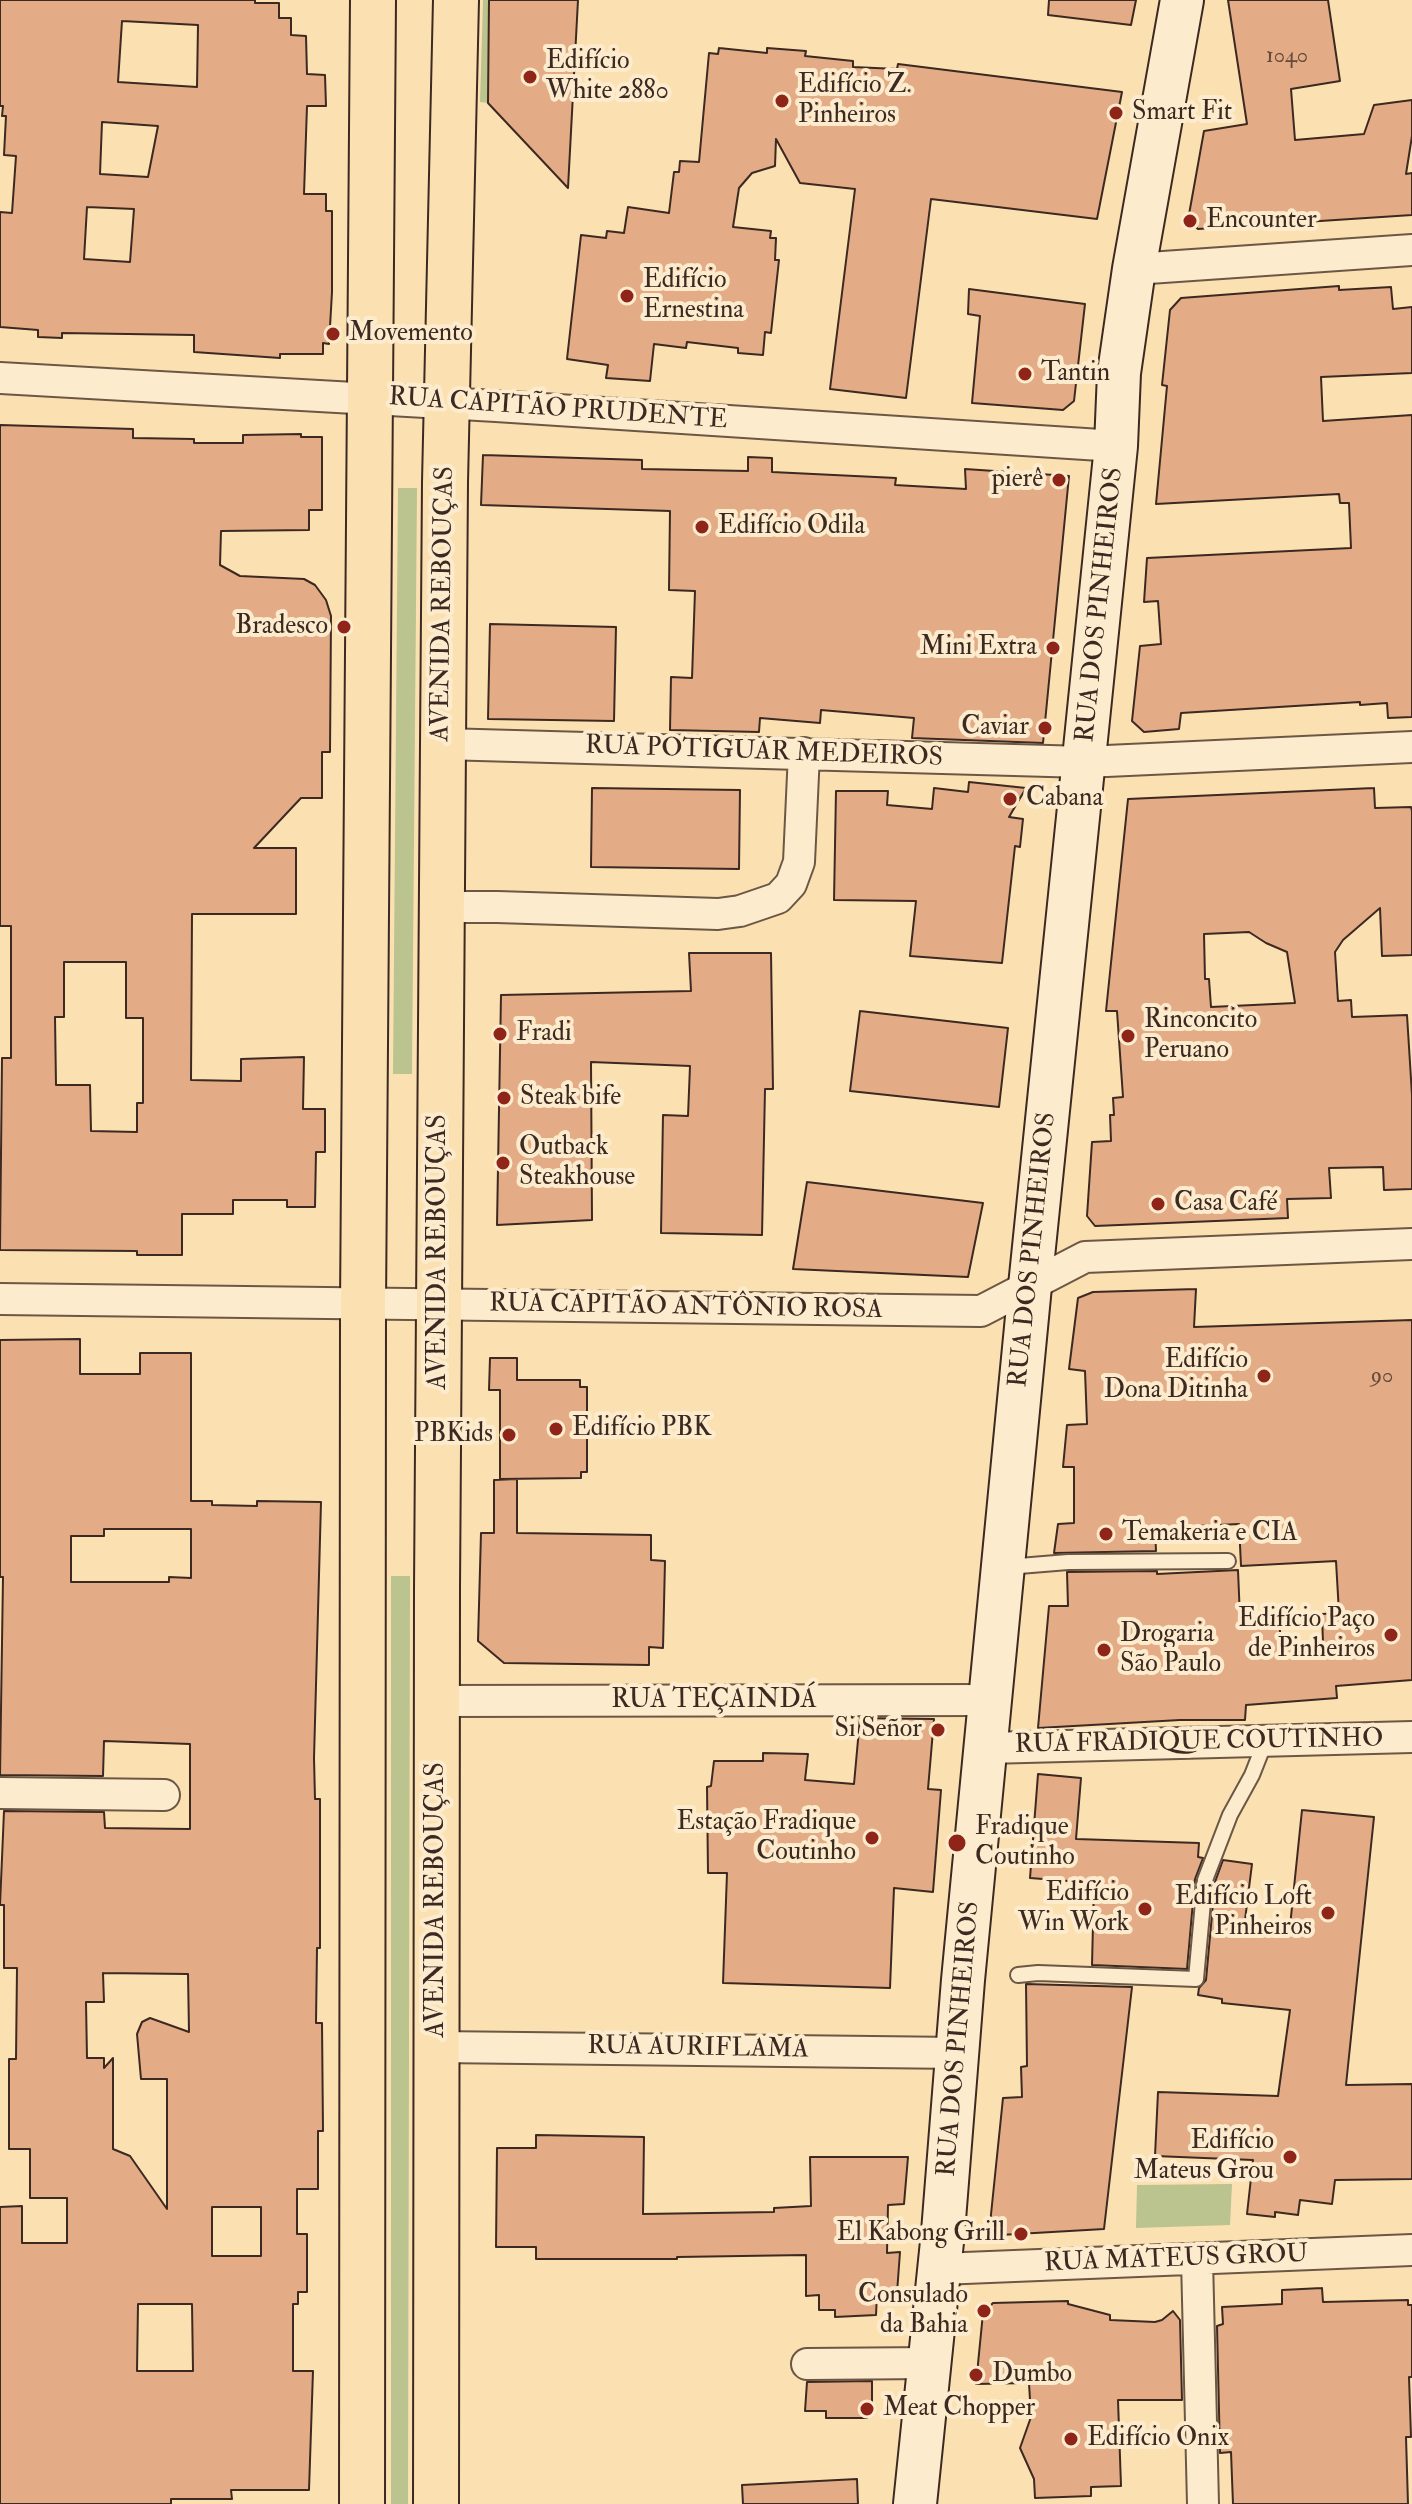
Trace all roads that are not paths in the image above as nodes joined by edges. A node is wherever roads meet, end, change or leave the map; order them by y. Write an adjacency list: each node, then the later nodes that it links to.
1 (373, 0): 7 (main road)
2 (456, 0): 8 (main road, AVENIDA REBOUÇAS)
3 (1182, 0): 5 (main road, RUA DOS PINHEIROS)
4 (1412, 250): 5 (street)
5 (1134, 269): 9 (main road, RUA DOS PINHEIROS)
6 (0, 378): 7 (street, RUA CAPITÃO PRUDENTE)
7 (371, 398): 8 (street, RUA CAPITÃO PRUDENTE); 18 (main road)
8 (446, 403): 9 (street, RUA CAPITÃO PRUDENTE); 10 (main road, AVENIDA REBOUÇAS)
9 (1116, 446): 13 (main road, RUA DOS PINHEIROS)
10 (443, 744): 12 (street, RUA POTIGUAR MEDEIROS); 14 (main road, AVENIDA REBOUÇAS)
11 (1412, 747): 13 (street, RUA POTIGUAR MEDEIROS)
12 (804, 753): 13 (street, RUA POTIGUAR MEDEIROS); 14 (street)
13 (1085, 762): 16 (main road, RUA DOS PINHEIROS)
14 (442, 907): 19 (main road, AVENIDA REBOUÇAS)
15 (1412, 1244): 16 (street, RUA CAPITÃO ANTÔNIO ROSA)
16 (1030, 1286): 19 (street, RUA CAPITÃO ANTÔNIO ROSA); 21 (main road, RUA DOS PINHEIROS)
17 (0, 1299): 18 (street, RUA CAPITÃO ANTÔNIO ROSA)
18 (363, 1304): 19 (street, RUA CAPITÃO ANTÔNIO ROSA); 37 (main road)
19 (438, 1304): 23 (main road, AVENIDA REBOUÇAS)
20 (1228, 1561): 21 (lane)
21 (1003, 1568): 22 (main road, RUA DOS PINHEIROS)
22 (991, 1700): 23 (street, RUA TEÇAINDÁ); 26 (main road, RUA DOS PINHEIROS)
23 (438, 1701): 30 (main road, AVENIDA REBOUÇAS)
24 (1412, 1737): 25 (street, RUA FRADIQUE COUTINHO)
25 (1265, 1742): 26 (street, RUA FRADIQUE COUTINHO); 29 (lane)
26 (987, 1748): 31 (main road, RUA DOS PINHEIROS)
27 (0, 1793): 28 (street)
28 (164, 1795)
29 (1018, 1975)
30 (437, 2047): 31 (street, RUA AURIFLAMA); 38 (main road, AVENIDA REBOUÇAS)
31 (959, 2053): 34 (main road, RUA DOS PINHEIROS)
32 (1412, 2250): 33 (street, RUA MATEUS GROU)
33 (1197, 2259): 34 (street, RUA MATEUS GROU); 40 (street)
34 (940, 2269): 35 (main road, RUA DOS PINHEIROS)
35 (930, 2363): 36 (street); 39 (main road, RUA DOS PINHEIROS)
36 (807, 2364)
37 (362, 2504)
38 (436, 2504)
39 (915, 2504)
40 (1203, 2504)

